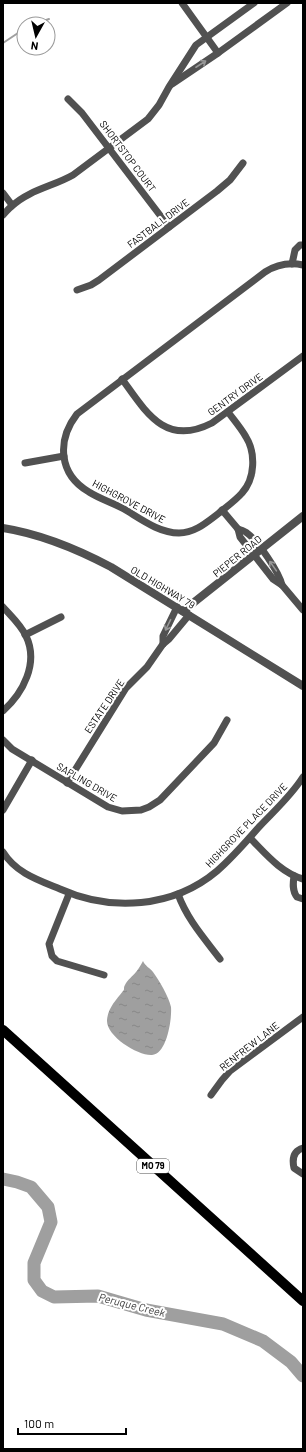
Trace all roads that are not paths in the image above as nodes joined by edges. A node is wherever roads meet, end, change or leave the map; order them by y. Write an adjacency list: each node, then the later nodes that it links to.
1 (182, 3): 4 (street)
2 (254, 3): 4 (street)
3 (287, 3): 5 (street)
4 (206, 37): 5 (street); 6 (street)
5 (218, 53): 6 (street, one-way to 5)
6 (169, 87): 8 (street)
7 (68, 99): 8 (street, SHORTSTOP COURT)
8 (109, 148): 11 (street); 13 (street, SHORTSTOP COURT)
9 (243, 163): 13 (street, FASTBALL DRIVE)
10 (3, 193): 11 (street)
11 (12, 205): 12 (street)
12 (3, 215)
13 (169, 227): 17 (street, FASTBALL DRIVE)
14 (303, 245): 15 (street)
15 (292, 264): 16 (street, HIGHGROVE DRIVE); 19 (street, HIGHGROVE DRIVE)
16 (303, 265)
17 (77, 290)
18 (303, 356): 20 (street, GENTRY DRIVE)
19 (122, 379): 20 (street, GENTRY DRIVE); 21 (street, HIGHGROVE DRIVE)
20 (228, 412): 23 (street, HIGHGROVE DRIVE)
21 (64, 456): 22 (street); 23 (street, HIGHGROVE DRIVE)
22 (25, 463)
23 (222, 510): 26 (street)
24 (303, 516): 27 (street, PIEPER ROAD)
25 (3, 528): 32 (street, OLD HIGHWAY 79)
26 (238, 529): 27 (street); 28 (street)
27 (261, 549): 28 (street, PIEPER ROAD); 29 (street, one-way to 27)
28 (254, 555): 29 (street); 32 (street, PIEPER ROAD)
29 (282, 585): 31 (street)
30 (3, 607): 34 (street)
31 (303, 610)
32 (183, 611): 35 (street, ESTATE DRIVE); 35 (street, ESTATE DRIVE, one-way to 35); 36 (street, OLD HIGHWAY 79)
33 (61, 617): 34 (street)
34 (25, 635): 37 (street)
35 (163, 644): 42 (street, ESTATE DRIVE)
36 (303, 686)
37 (3, 711)
38 (227, 720): 42 (street, SAPLING DRIVE)
39 (3, 740): 40 (street, SAPLING DRIVE)
40 (32, 760): 42 (street, SAPLING DRIVE); 43 (street)
41 (303, 777): 44 (street, HIGHGROVE PLACE DRIVE)
42 (67, 782)
43 (3, 810)
44 (250, 838): 46 (street); 49 (street, HIGHGROVE PLACE DRIVE)
45 (3, 852): 48 (street, HIGHGROVE PLACE DRIVE)
46 (294, 876): 47 (street); 50 (street)
47 (303, 879)
48 (69, 894): 49 (street, HIGHGROVE PLACE DRIVE); 52 (street)
49 (178, 894): 51 (street)
50 (303, 899)
51 (220, 959)
52 (104, 975)
53 (303, 1017): 55 (street, RENFREW LANE)
54 (3, 1030): 58 (main road, MO 79)
55 (211, 1095)
56 (303, 1148): 57 (street)
57 (303, 1174)
58 (303, 1301)

